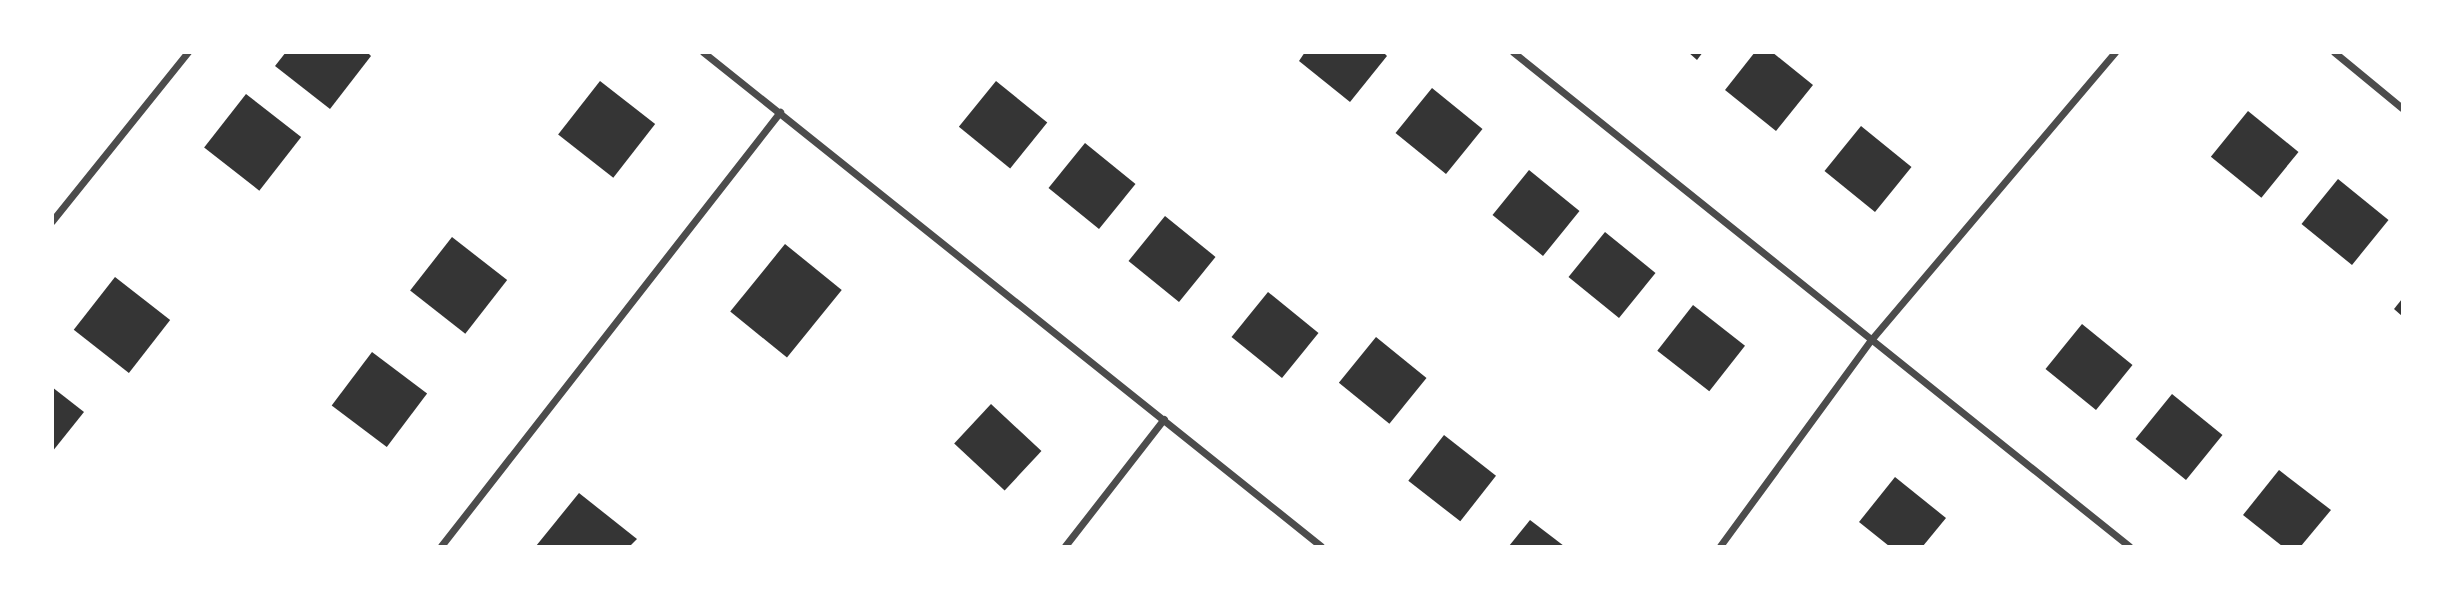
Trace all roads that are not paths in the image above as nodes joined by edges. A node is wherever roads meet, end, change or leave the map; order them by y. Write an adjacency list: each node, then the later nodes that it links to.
1 (188, 52): 8 (street)
2 (703, 52): 7 (street)
3 (1513, 52): 9 (street)
4 (2115, 52): 9 (street)
5 (2334, 52): 6 (street)
6 (2403, 108)
7 (780, 112): 10 (street); 11 (street)
8 (52, 221)
9 (1870, 341): 14 (street); 15 (street)
10 (1164, 419): 12 (street); 13 (street)
11 (441, 547)
12 (1065, 547)
13 (1321, 547)
14 (1720, 547)
15 (2129, 547)

